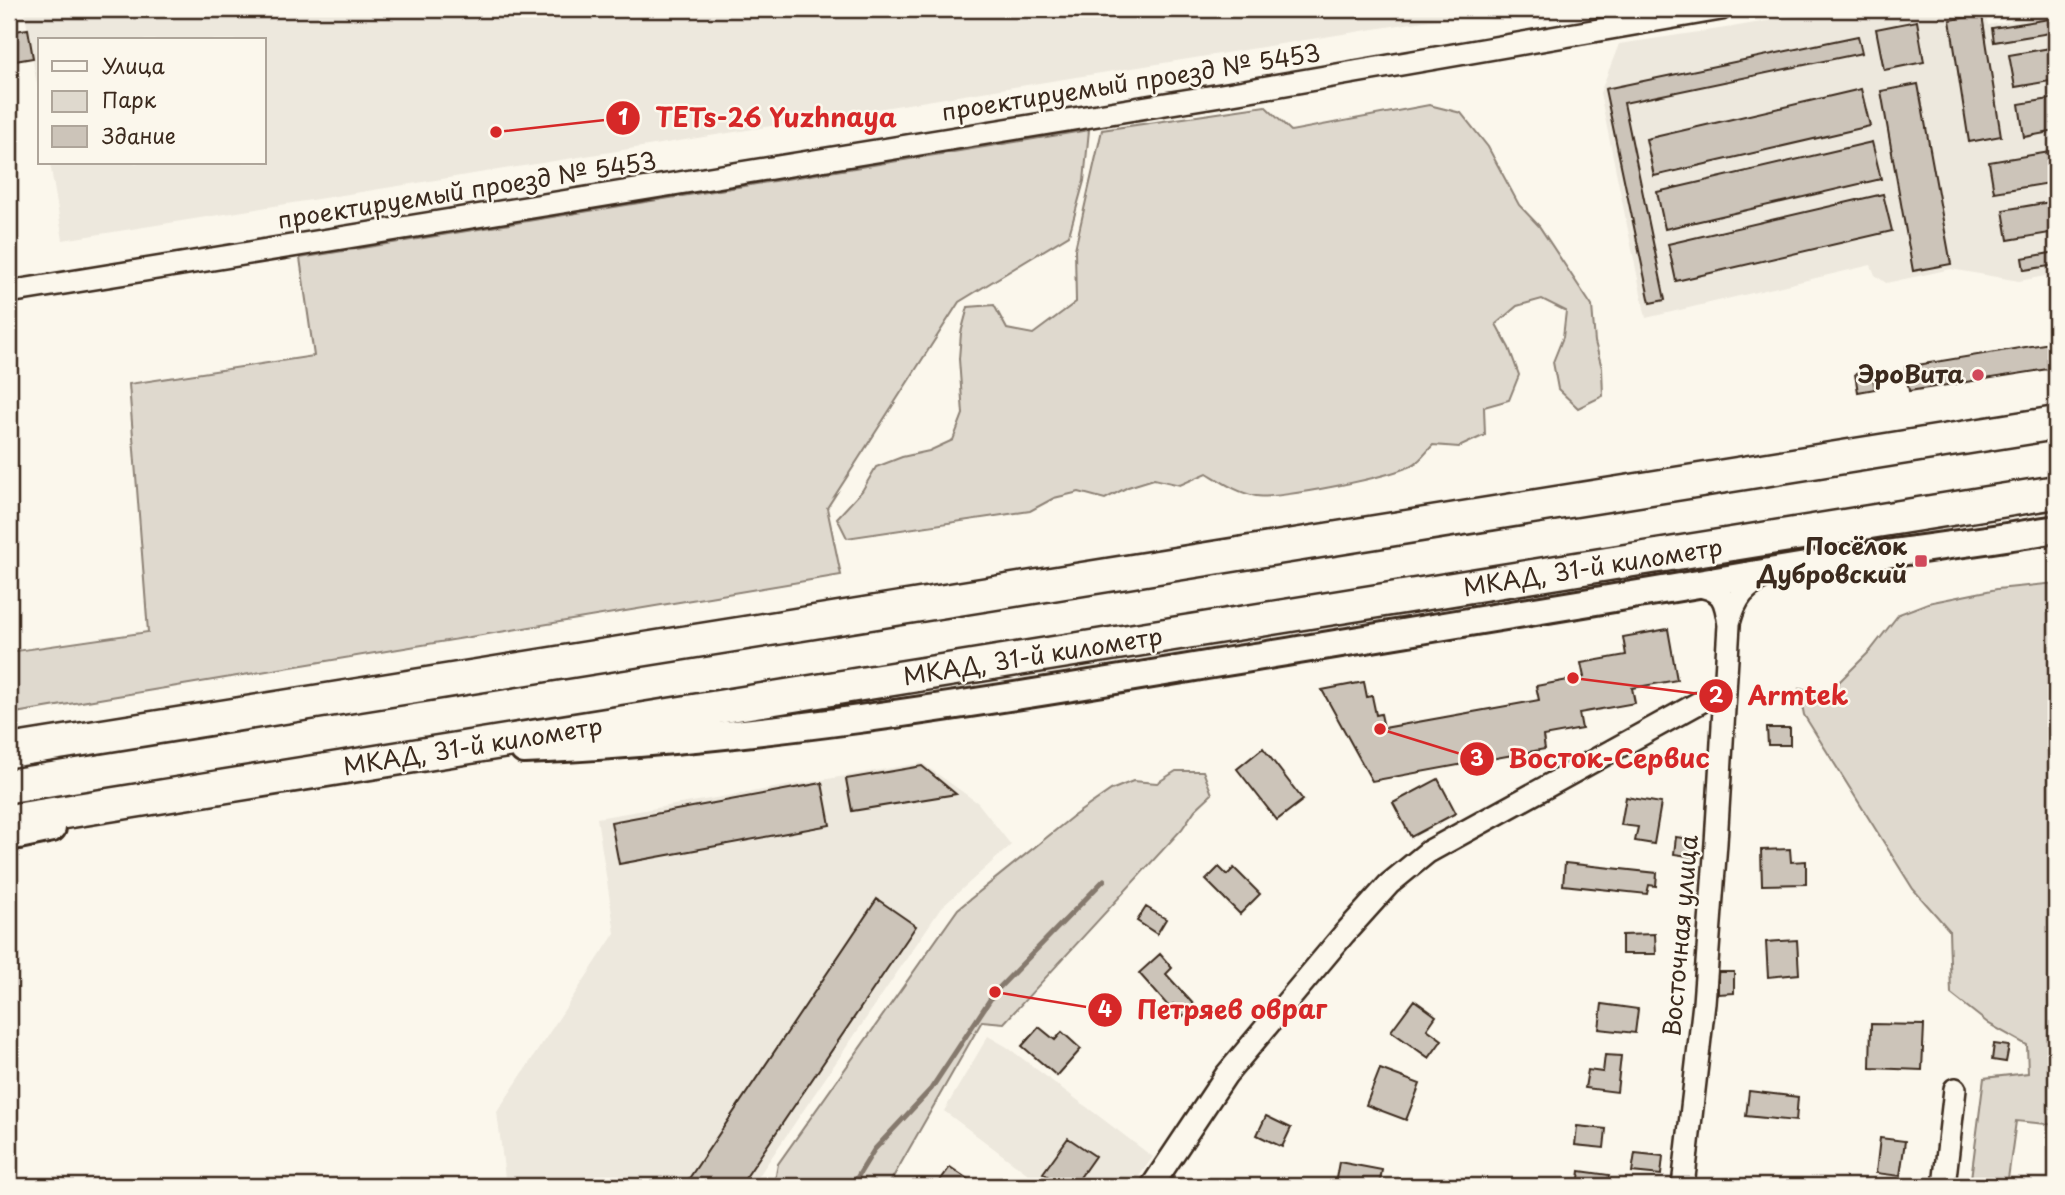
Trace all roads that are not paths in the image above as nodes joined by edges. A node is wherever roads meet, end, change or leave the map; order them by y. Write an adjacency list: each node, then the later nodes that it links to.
1 (1721, 9): 2 (street, проектируемый проезд № 5453)
2 (9, 292)
3 (2056, 423): 12 (highway)
4 (2056, 492): 13 (highway, МКАД, 31-й километр)
5 (2056, 529): 7 (main road)
6 (2056, 534): 7 (street)
7 (1999, 539): 8 (main road)
8 (1779, 570): 9 (main road); 10 (street)
9 (1693, 585): 10 (street); 13 (main road)
10 (1728, 625): 11 (street, Восточная улица)
11 (1724, 689): 18 (street); 19 (street, Восточная улица)
12 (13, 750)
13 (425, 754): 14 (highway, МКАД, 31-й километр)
14 (306, 773): 15 (highway, МКАД, 31-й километр); 16 (main road)
15 (9, 821)
16 (9, 837)
17 (1955, 1089): 20 (street)
18 (1152, 1186)
19 (1683, 1186)
20 (1944, 1186)

